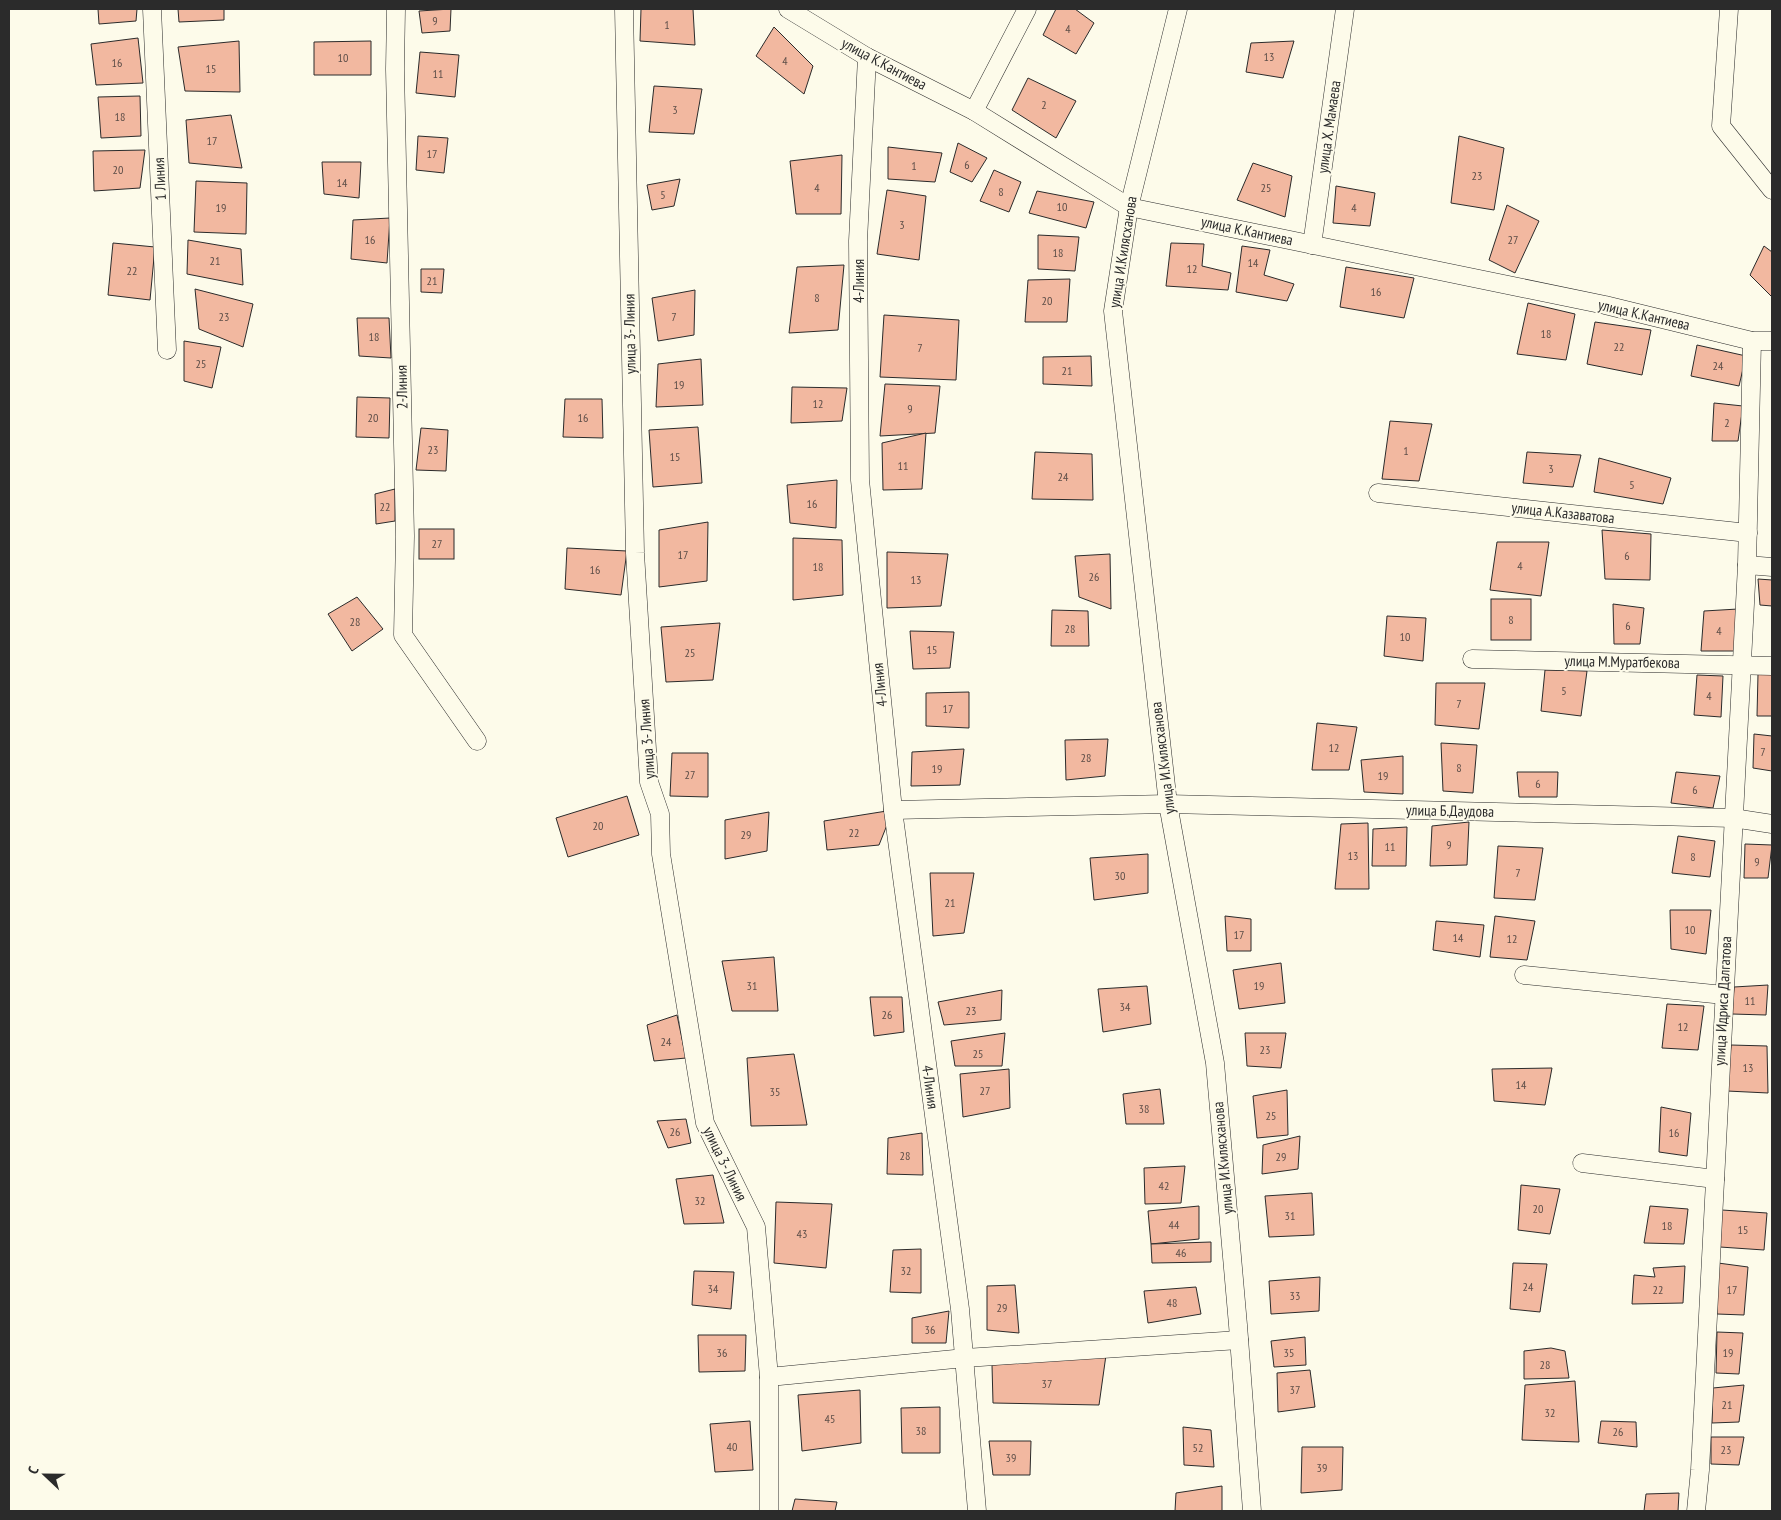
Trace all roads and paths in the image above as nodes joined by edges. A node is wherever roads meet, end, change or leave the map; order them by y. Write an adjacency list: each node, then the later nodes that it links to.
1 (152, 9): 16 (street, 1 Линия)
2 (396, 9): 24 (street, 2-Линия)
3 (624, 9): 35 (street, улица 3- Линия)
4 (1026, 9): 10 (street)
5 (1178, 9): 12 (street, улица И.Килясханова)
6 (1346, 9): 13 (street, улица Х. Мамаева)
7 (1729, 9): 11 (street)
8 (791, 10): 9 (street, улица К.Кантиева)
9 (868, 57): 10 (street, улица К.Кантиева); 26 (street, 4-Линия)
10 (974, 111): 12 (street, улица К.Кантиева)
11 (1772, 190)
12 (1128, 207): 13 (street, улица К.Кантиева); 25 (street, улица И.Килясханова)
13 (1312, 244): 14 (street, улица К.Кантиева)
14 (1752, 340): 15 (street, улица К.Кантиева); 18 (street, улица Идриса Далгатова)
15 (1772, 341)
16 (167, 350)
17 (1378, 492): 18 (street, улица А.Казаватова)
18 (1748, 533): 19 (street, улица Идриса Далгатова)
19 (1746, 566): 20 (street); 22 (street, улица Идриса Далгатова)
20 (1772, 567)
21 (1472, 659): 22 (street, улица М.Муратбекова)
22 (1741, 665): 23 (street, улица М.Муратбекова); 27 (street, улица Идриса Далгатова)
23 (1772, 666)
24 (477, 741)
25 (1168, 804): 26 (street, улица Б.Даудова); 27 (street, улица Б.Даудова); 33 (street, улица И.Килясханова)
26 (893, 810): 34 (street, 4-Линия)
27 (1733, 818): 28 (street, улица Б.Даудова); 30 (street, улица Идриса Далгатова)
28 (1772, 824)
29 (1524, 974): 30 (street)
30 (1724, 995): 32 (street, улица Идриса Далгатова)
31 (1582, 1163): 32 (street)
32 (1715, 1178): 39 (street, улица Идриса Далгатова)
33 (1239, 1340): 34 (street); 38 (street, улица И.Килясханова)
34 (965, 1358): 35 (street); 37 (street, 4-Линия)
35 (769, 1377): 36 (street, улица 3- Линия)
36 (769, 1511)
37 (977, 1511)
38 (1252, 1511)
39 (1696, 1511)

